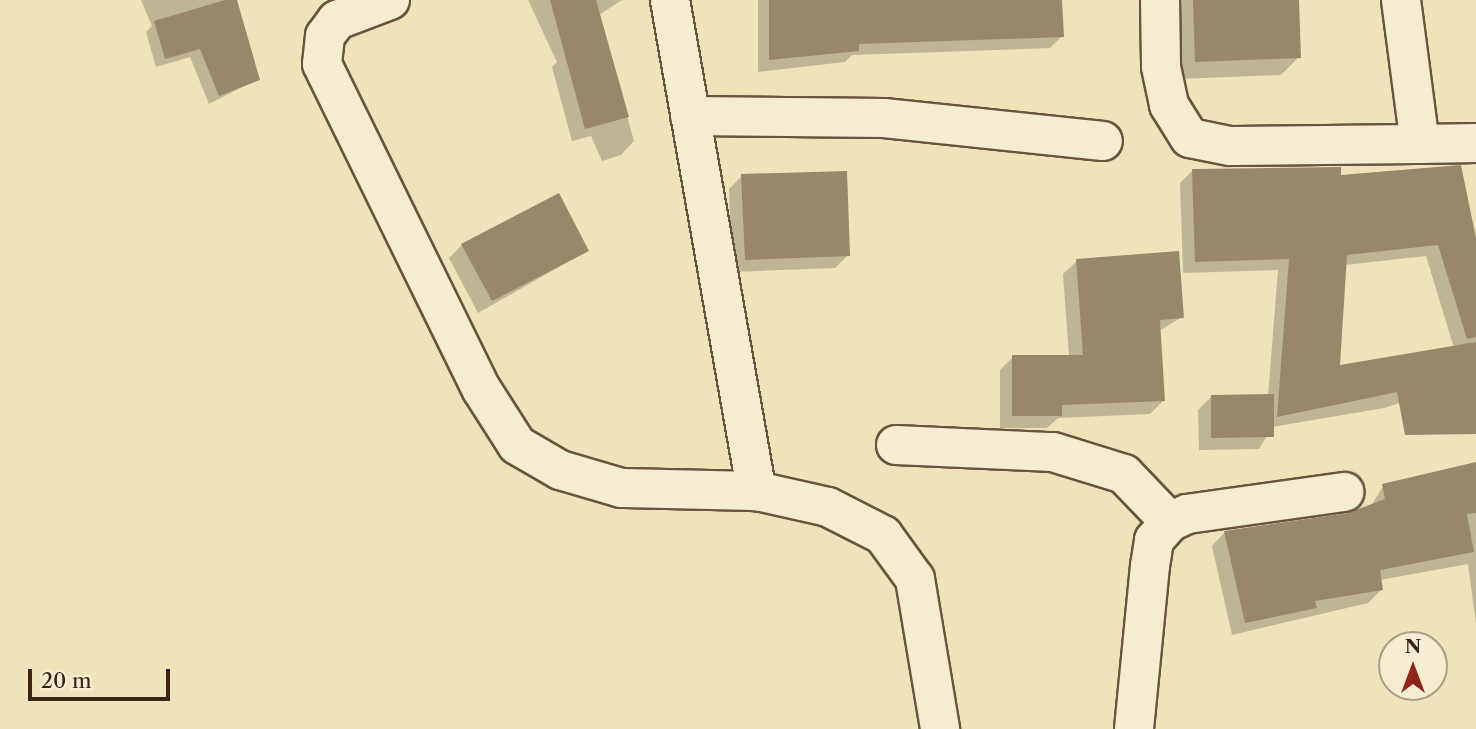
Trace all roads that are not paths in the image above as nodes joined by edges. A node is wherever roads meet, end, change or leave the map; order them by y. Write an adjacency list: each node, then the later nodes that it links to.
1 (390, 0): 10 (street)
2 (670, 0): 5 (street)
3 (1160, 0): 8 (street)
4 (1401, 0): 8 (street)
5 (690, 116): 6 (street); 10 (street)
6 (1103, 141)
7 (1476, 143): 8 (street)
8 (1420, 144)
9 (896, 445): 12 (street)
10 (757, 491): 13 (street)
11 (1344, 492): 12 (street)
12 (1170, 522): 14 (street)
13 (940, 729)
14 (1134, 729)

